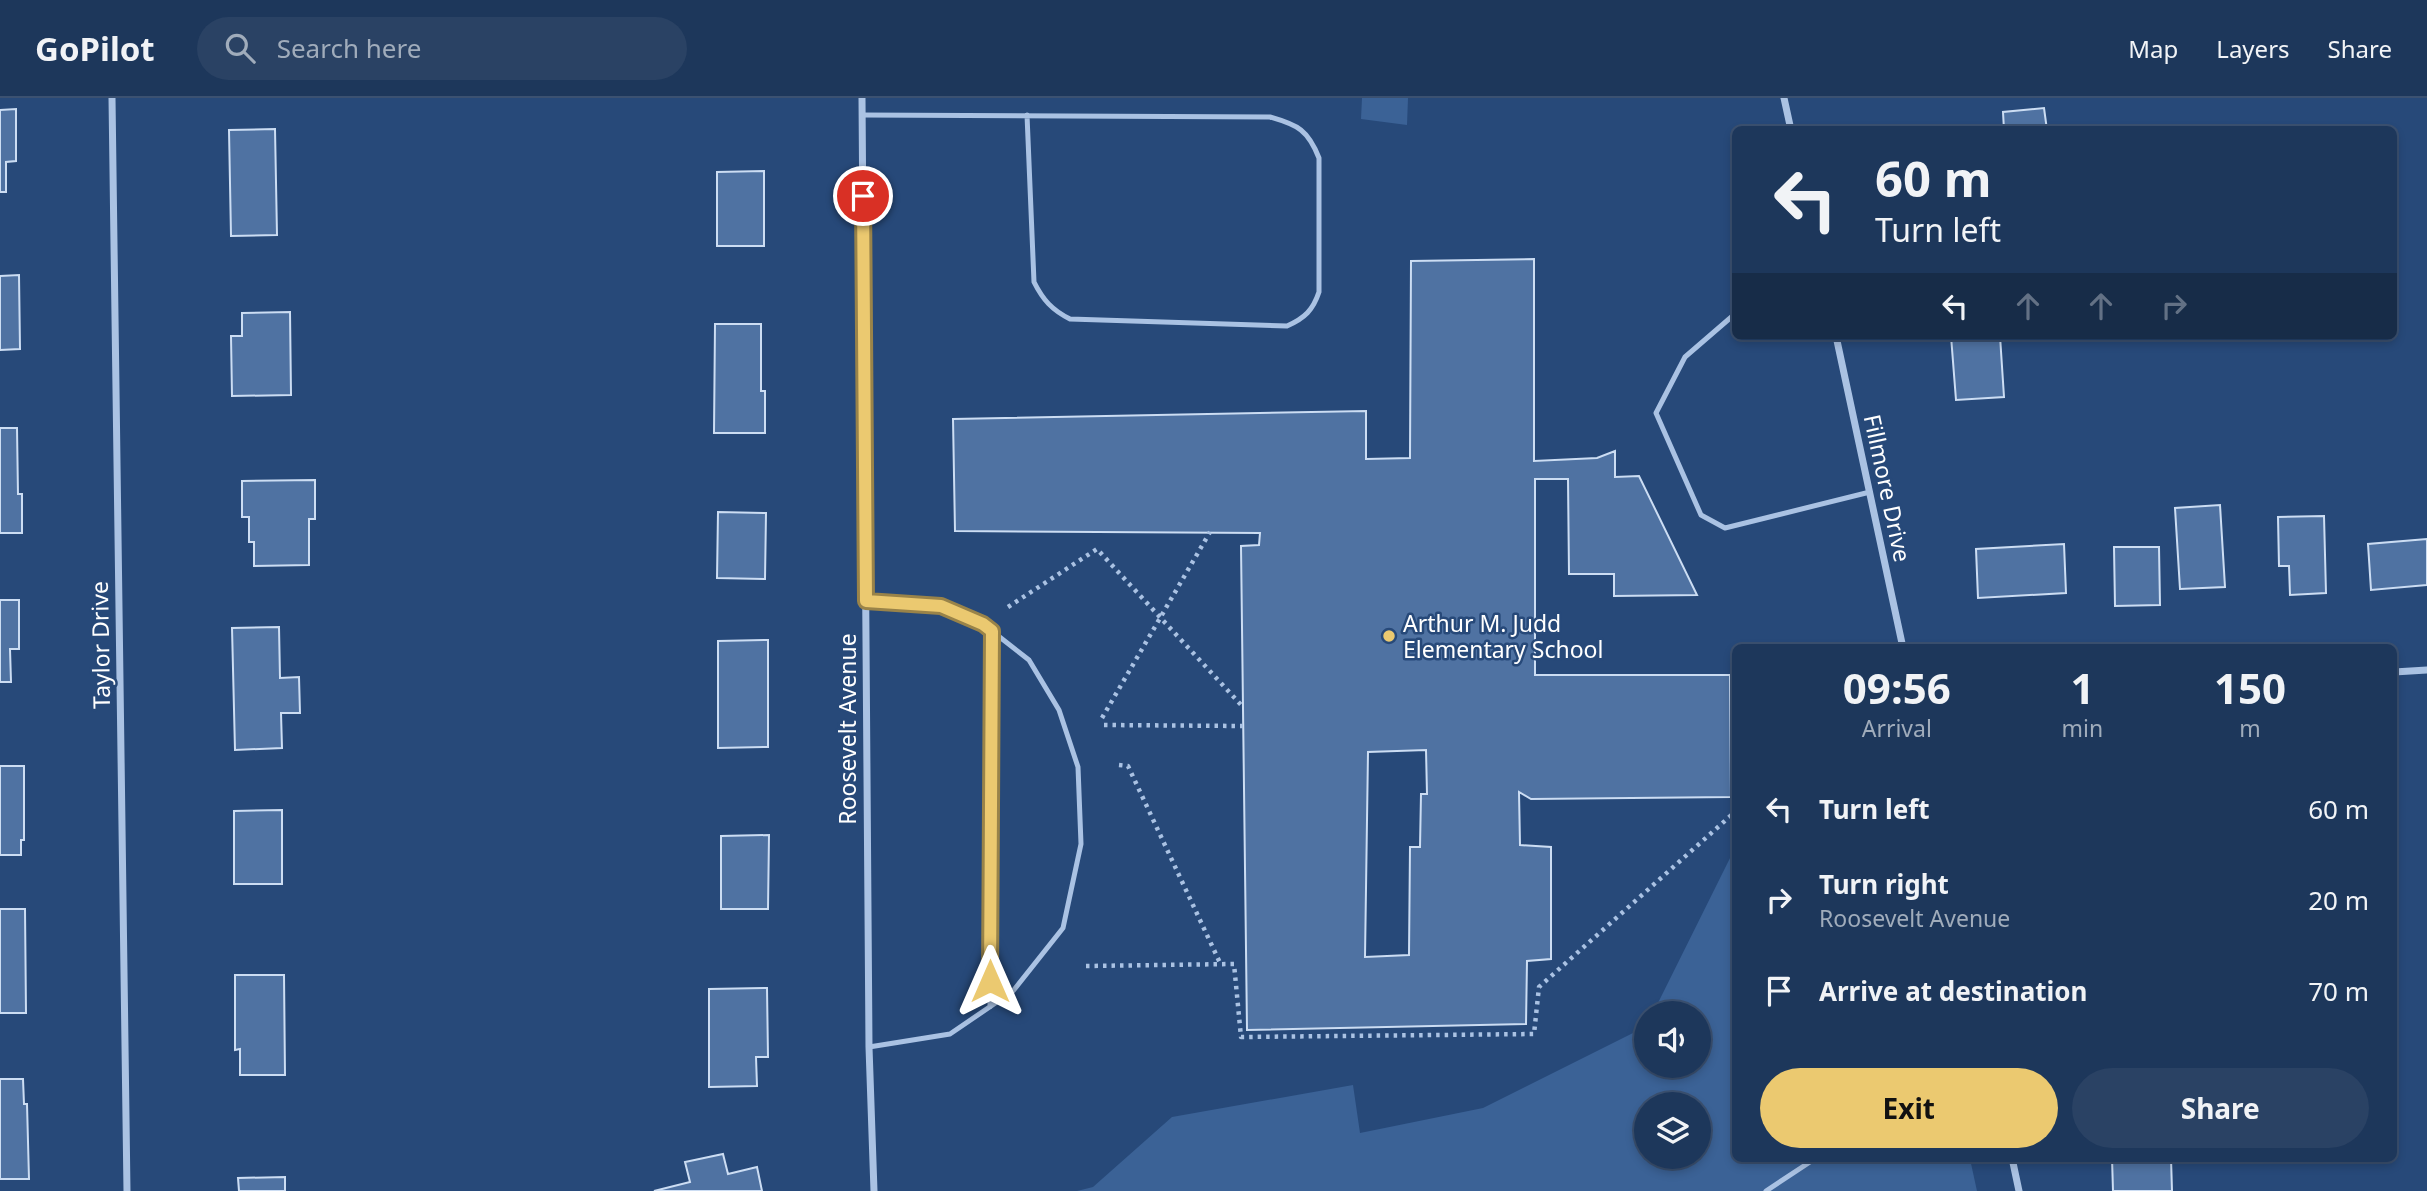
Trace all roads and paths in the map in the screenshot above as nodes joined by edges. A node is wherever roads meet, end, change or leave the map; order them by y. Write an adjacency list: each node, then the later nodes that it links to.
1 (113, 98): 30 (street, Taylor Drive)
2 (862, 98): 4 (street, Roosevelt Avenue)
3 (1784, 98): 6 (street)
4 (862, 115): 5 (lane); 11 (street, Roosevelt Avenue)
5 (1027, 115): 5 (lane)
6 (1790, 126)
7 (1732, 316): 9 (lane)
8 (1837, 340): 9 (street, Fillmore Drive)
9 (1870, 492): 15 (street, Fillmore Drive)
10 (1210, 533): 13 (path)
11 (866, 601): 14 (lane); 27 (street, Roosevelt Avenue)
12 (1008, 607): 13 (path)
13 (1160, 618): 18 (path); 19 (path)
14 (992, 631): 26 (lane); 26 (lane)
15 (1902, 644)
16 (2427, 670): 17 (street)
17 (2397, 673)
18 (1243, 708)
19 (1102, 719)
20 (1104, 725): 21 (path)
21 (1243, 726)
22 (1119, 765): 24 (path)
23 (1732, 815): 24 (path)
24 (1221, 965): 25 (path)
25 (1086, 966)
26 (990, 1007): 27 (lane)
27 (869, 1047): 31 (street, Roosevelt Avenue)
28 (1809, 1162): 32 (lane)
29 (2013, 1162): 33 (street)
30 (127, 1191)
31 (874, 1191)
32 (1766, 1191)
33 (2018, 1191)

